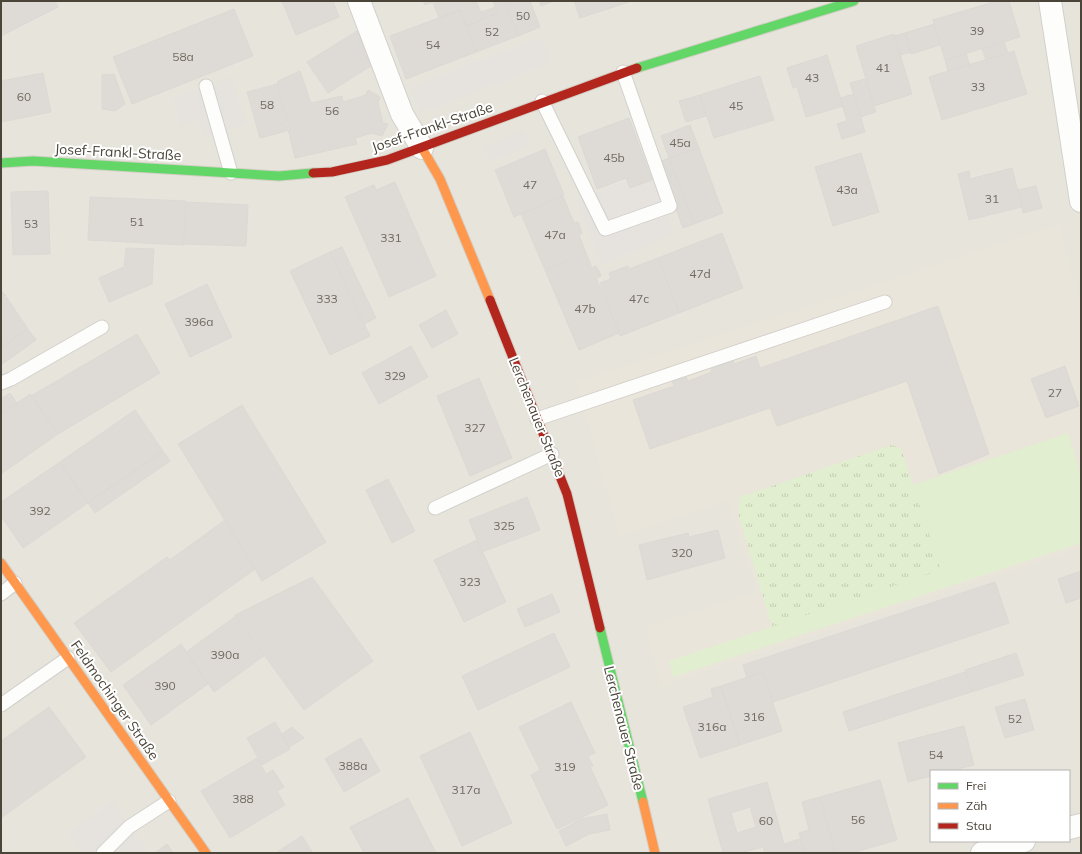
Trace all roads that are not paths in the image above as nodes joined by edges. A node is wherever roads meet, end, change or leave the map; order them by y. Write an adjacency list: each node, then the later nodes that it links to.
1 (358, 1): 7 (street, Lerchenauer Straße)
2 (854, 1): 4 (main road, Josef-Frankl-Straße)
3 (1050, 1): 10 (street)
4 (623, 72): 6 (main road, Josef-Frankl-Straße); 6 (lane)
5 (206, 86): 9 (lane)
6 (542, 101): 7 (main road, Josef-Frankl-Straße)
7 (422, 148): 9 (main road, Josef-Frankl-Straße); 15 (main road, Lerchenauer Straße)
8 (1, 163): 9 (main road, Josef-Frankl-Straße)
9 (231, 173)
10 (1079, 177): 11 (street)
11 (1081, 201)
12 (886, 302): 15 (lane)
13 (102, 327): 14 (lane)
14 (1, 383)
15 (538, 419): 16 (main road, Lerchenauer Straße)
16 (552, 454): 17 (lane); 29 (main road, Lerchenauer Straße)
17 (435, 508)
18 (1, 563): 19 (main road, Feldmochinger Straße)
19 (15, 583): 20 (lane); 21 (main road, Feldmochinger Straße)
20 (1, 594)
21 (68, 658): 22 (lane); 23 (main road, Feldmochinger Straße)
22 (1, 705)
23 (170, 801): 27 (lane); 28 (main road, Feldmochinger Straße)
24 (1081, 825): 25 (street)
25 (1070, 828)
26 (1020, 842): 30 (street)
27 (103, 853)
28 (206, 853)
29 (655, 853)
30 (982, 853)

